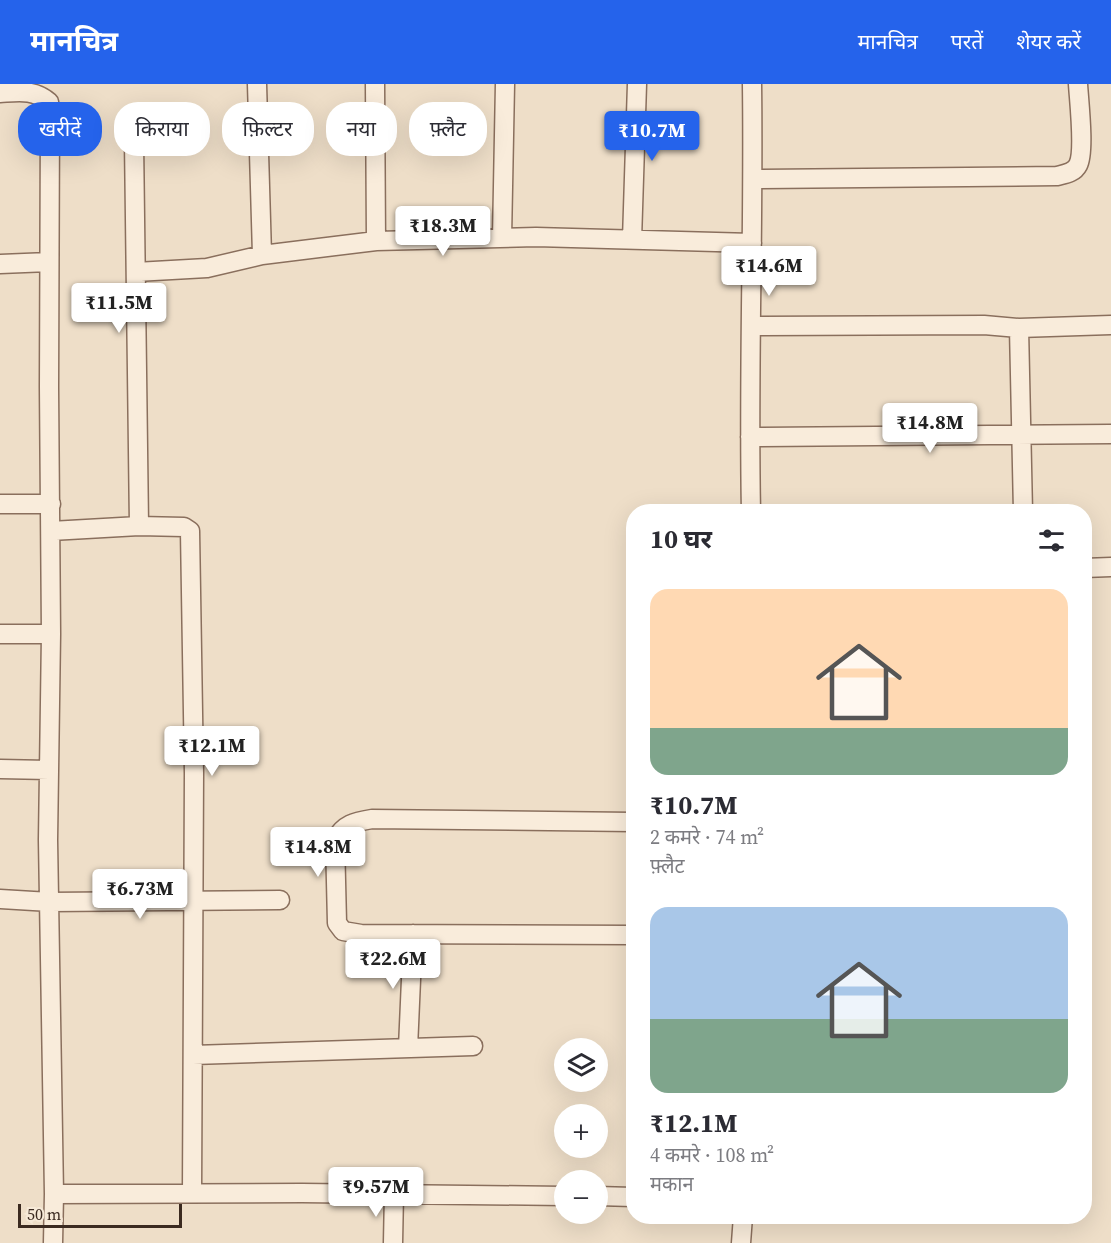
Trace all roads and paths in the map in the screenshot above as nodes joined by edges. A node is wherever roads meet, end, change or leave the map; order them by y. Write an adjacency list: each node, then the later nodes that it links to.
1 (257, 84): 14 (street)
2 (375, 84): 12 (street)
3 (505, 84): 10 (street)
4 (637, 84): 11 (street)
5 (752, 84): 9 (street)
6 (1078, 84): 9 (street)
7 (0, 93): 15 (street)
8 (134, 156): 17 (street)
9 (753, 179): 13 (street)
10 (502, 238): 11 (street); 12 (street)
11 (632, 240): 13 (street)
12 (376, 241): 14 (street)
13 (752, 243): 19 (street)
14 (262, 255): 17 (street)
15 (49, 262): 16 (street); 25 (street)
16 (0, 264)
17 (136, 272): 28 (street)
18 (1111, 325): 20 (street)
19 (751, 326): 20 (street); 23 (street)
20 (1019, 327): 22 (street)
21 (1111, 434): 22 (street)
22 (1021, 435): 23 (street); 27 (street)
23 (750, 437): 26 (street)
24 (0, 504): 25 (street)
25 (51, 504): 29 (street)
26 (751, 504)
27 (1023, 504)
28 (139, 526): 29 (street); 40 (street)
29 (51, 531): 33 (street)
30 (1111, 567): 31 (street)
31 (1092, 568)
32 (0, 634): 33 (street)
33 (51, 634): 35 (street)
34 (0, 769): 35 (street)
35 (48, 770): 39 (street)
36 (626, 822): 41 (street)
37 (0, 899): 39 (street)
38 (280, 900): 40 (street)
39 (50, 902): 40 (street); 48 (street)
40 (193, 902): 45 (street)
41 (413, 934): 42 (street); 44 (street)
42 (626, 935)
43 (473, 1046): 44 (street)
44 (408, 1048): 45 (street)
45 (193, 1055): 46 (street)
46 (192, 1193): 47 (street); 48 (street)
47 (394, 1193): 49 (street); 54 (street)
48 (54, 1194): 53 (street)
49 (554, 1196)
50 (608, 1196): 51 (street)
51 (626, 1197)
52 (742, 1224): 55 (street)
53 (53, 1243)
54 (393, 1243)
55 (741, 1243)

